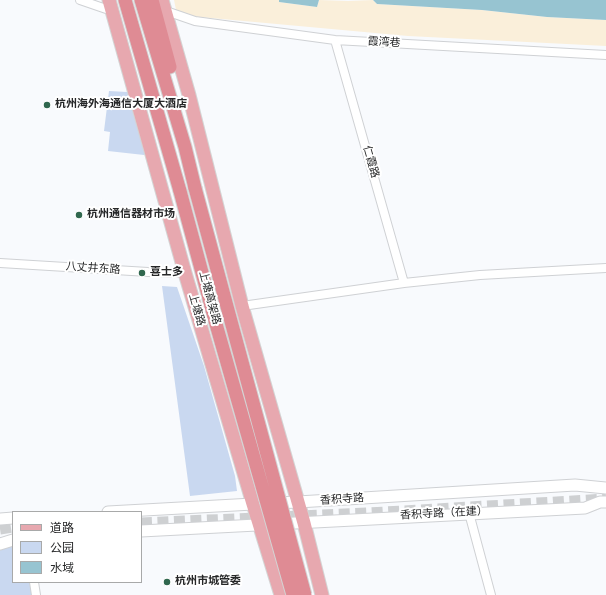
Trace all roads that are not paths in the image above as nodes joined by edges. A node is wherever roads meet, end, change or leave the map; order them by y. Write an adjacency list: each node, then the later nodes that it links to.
1 (80, 0): 5 (street)
2 (126, 0): 9 (highway, 上塘高架路)
3 (141, 0): 10 (highway, 上塘高架路)
4 (152, 0): 10 (highway)
5 (113, 4): 9 (highway); 13 (main road, 上塘路)
6 (164, 6): 7 (street, 霞湾巷); 15 (main road)
7 (335, 40): 8 (street, 霞湾巷); 14 (street, 仁霞路)
8 (606, 55)
9 (166, 140): 32 (highway, 上塘高架路, bridge)
10 (185, 147): 33 (highway, 上塘高架路, bridge)
11 (0, 263): 13 (street, 八丈井东路)
12 (606, 268): 14 (street)
13 (186, 273): 19 (main road, 上塘路)
14 (404, 283): 15 (street)
15 (242, 306): 17 (main road)
16 (606, 488): 17 (main road, 香积寺路)
17 (298, 502): 19 (main road, 香积寺路); 24 (main road)
18 (606, 502): 21 (main road, 香积寺路（在建）)
19 (253, 504): 20 (main road, 香积寺路); 25 (main road, 上塘路)
20 (126, 511)
21 (469, 513): 24 (main road, 香积寺路（在建）); 35 (street)
22 (12, 518): 23 (main road)
23 (0, 519)
24 (304, 523): 25 (main road); 34 (main road)
25 (260, 526): 26 (main road); 31 (main road, 上塘路)
26 (142, 531)
27 (12, 540): 28 (main road)
28 (0, 544)
29 (34, 583): 30 (street)
30 (36, 595)
31 (281, 595)
32 (293, 595)
33 (305, 595)
34 (322, 595)
35 (491, 595)

